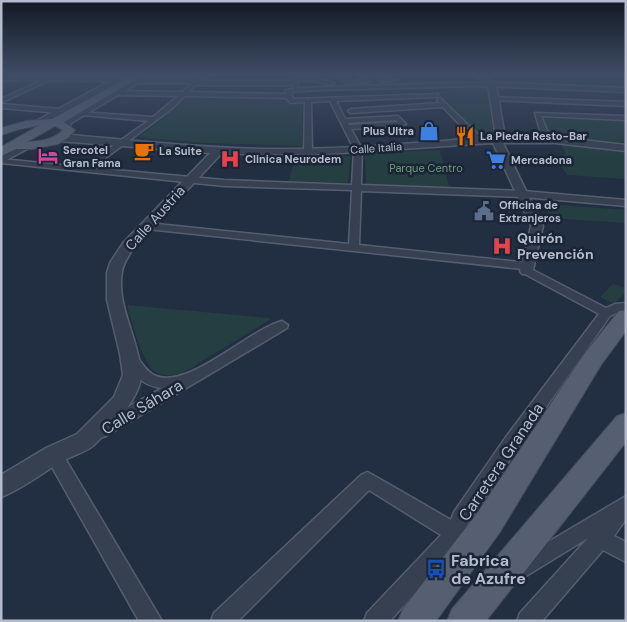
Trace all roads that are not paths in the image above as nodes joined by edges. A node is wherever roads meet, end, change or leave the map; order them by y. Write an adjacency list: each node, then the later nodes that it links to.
1 (73, 104): 10 (street)
2 (88, 104): 16 (main road)
3 (97, 104): 12 (street)
4 (173, 104): 14 (street)
5 (308, 104): 29 (street)
6 (334, 104): 17 (street)
7 (494, 104): 20 (street)
8 (445, 105): 11 (street); 22 (street)
9 (1, 106): 10 (street)
10 (60, 111): 15 (street)
11 (351, 111)
12 (82, 113): 14 (street); 19 (street)
13 (626, 118): 21 (street)
14 (153, 119): 23 (street)
15 (41, 122): 16 (main road); 18 (main road)
16 (54, 122): 19 (main road); 25 (main road)
17 (344, 124): 17 (street); 27 (street)
18 (2, 132)
19 (66, 134): 23 (street, Calle Italia); 24 (main road)
20 (501, 139): 21 (street, Calle Italia); 22 (street, Calle Italia); 34 (street)
21 (547, 140): 26 (street, Calle Italia)
22 (480, 141): 27 (street, Calle Italia)
23 (122, 142): 28 (street, Calle Italia); 31 (street)
24 (26, 146): 25 (main road); 30 (street)
25 (5, 148)
26 (626, 148)
27 (358, 149): 29 (street, Calle Italia); 33 (street)
28 (218, 151): 29 (street, Calle Italia); 32 (street, Calle Austria)
29 (308, 152)
30 (1, 161): 31 (street)
31 (86, 169): 32 (street)
32 (190, 180): 33 (street); 36 (street, Calle Austria)
33 (357, 188): 34 (street); 37 (street)
34 (523, 194): 35 (street); 38 (street)
35 (626, 203)
36 (147, 226): 37 (street); 42 (street, Calle Austria)
37 (354, 247): 38 (street)
38 (527, 269): 40 (street)
39 (626, 307): 40 (street)
40 (616, 314): 49 (main road, Carretera Granada); 50 (street, Carretera Granada)
41 (282, 325): 43 (street, Calle Sáhara)
42 (129, 354): 43 (street, Calle Austria); 45 (street, Calle Austria)
43 (184, 382): 45 (street, Calle Sáhara)
44 (626, 423): 53 (main road)
45 (85, 440): 46 (street, Calle Sáhara)
46 (54, 455): 47 (street, Calle Sáhara); 54 (street)
47 (1, 487)
48 (625, 505): 51 (street); 53 (street)
49 (489, 522): 50 (street); 57 (main road, Carretera Granada)
50 (458, 525): 55 (street); 56 (street, Carretera Granada)
51 (600, 538): 52 (street); 59 (street)
52 (626, 552)
53 (488, 590): 58 (main road)
54 (150, 621)
55 (222, 621)
56 (375, 621)
57 (415, 621)
58 (464, 621)
59 (528, 621)

